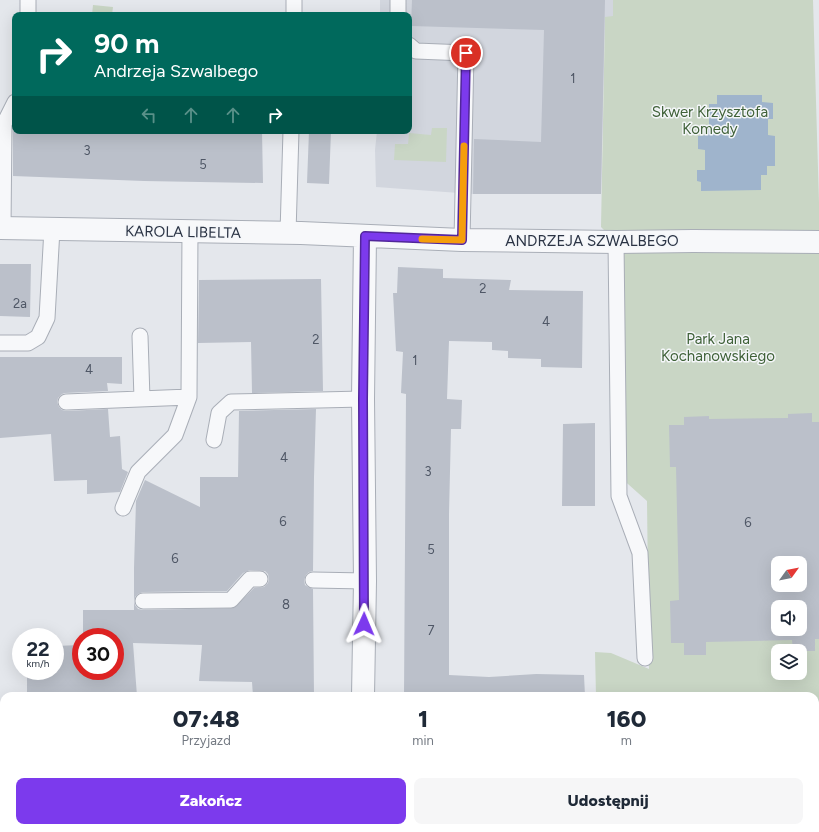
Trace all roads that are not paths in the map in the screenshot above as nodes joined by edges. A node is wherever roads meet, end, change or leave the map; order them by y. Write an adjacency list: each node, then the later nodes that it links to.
1 (28, 0): 4 (lane)
2 (294, 0): 5 (lane)
3 (398, 0): 6 (lane)
4 (28, 12)
5 (294, 12)
6 (398, 12)
7 (412, 48): 15 (lane)
8 (12, 108): 10 (lane)
9 (291, 134): 13 (lane)
10 (2, 228): 11 (street, KAROLA LIBELTA)
11 (52, 229): 12 (street, KAROLA LIBELTA); 19 (lane)
12 (190, 232): 13 (street, KAROLA LIBELTA); 20 (lane)
13 (288, 233): 14 (street, KAROLA LIBELTA)
14 (365, 236): 15 (street, ANDRZEJA SZWALBEGO); 22 (street)
15 (462, 240): 16 (street, ANDRZEJA SZWALBEGO)
16 (616, 242): 17 (street, ANDRZEJA SZWALBEGO); 30 (lane)
17 (819, 242)
18 (140, 336): 21 (lane)
19 (0, 343)
20 (189, 396): 21 (lane); 25 (lane)
21 (142, 399): 23 (lane)
22 (363, 399): 24 (lane); 28 (street)
23 (66, 402)
24 (214, 440)
25 (123, 508)
26 (260, 579): 29 (lane)
27 (313, 580): 28 (lane)
28 (365, 581): 31 (street)
29 (143, 601)
30 (645, 658)
31 (363, 692)

